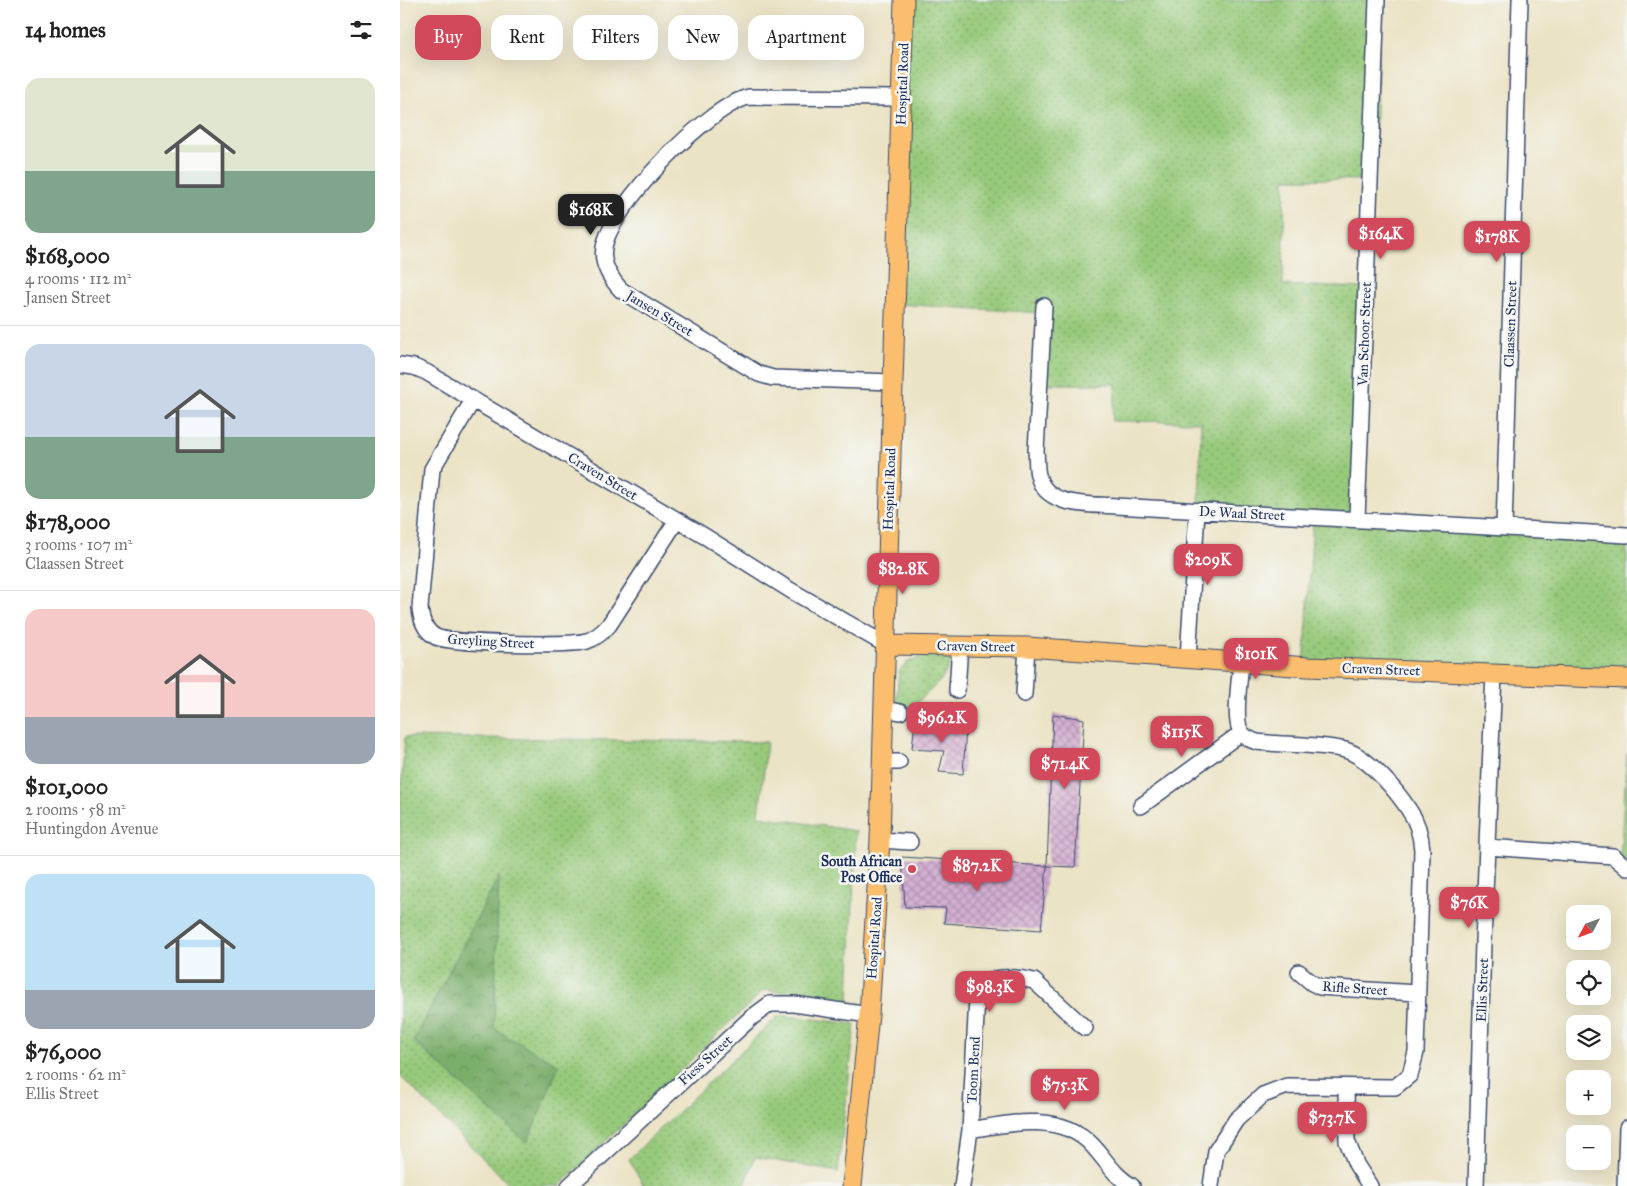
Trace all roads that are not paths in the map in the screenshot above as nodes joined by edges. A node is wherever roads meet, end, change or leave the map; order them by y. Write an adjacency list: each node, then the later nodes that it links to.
1 (904, 0): 4 (main road, Hospital Road)
2 (1377, 0): 10 (street, Van Schoor Street)
3 (1520, 0): 12 (street, Claassen Street)
4 (902, 98): 7 (main road, Hospital Road); 7 (street, Jansen Street)
5 (1044, 306): 9 (street, De Waal Street)
6 (400, 365): 8 (street, Craven Street)
7 (892, 382): 14 (main road, Hospital Road)
8 (473, 400): 11 (street, Craven Street); 11 (street, Greyling Street)
9 (1197, 510): 10 (street, De Waal Street); 17 (street)
10 (1357, 518): 12 (street, De Waal Street)
11 (677, 520): 14 (street, Craven Street)
12 (1504, 528): 13 (street, De Waal Street)
13 (1627, 535)
14 (886, 645): 15 (main road, Craven Street); 25 (main road, Hospital Road)
15 (960, 646): 16 (main road, Craven Street); 21 (street)
16 (1027, 647): 17 (main road, Craven Street); 22 (street)
17 (1188, 659): 18 (main road, Craven Street)
18 (1241, 662): 19 (main road, Craven Street); 23 (street)
19 (1494, 674): 20 (main road, Craven Street); 27 (street, Ellis Street)
20 (1627, 679)
21 (957, 690)
22 (1024, 694)
23 (1241, 733): 24 (street); 30 (street)
24 (1141, 806)
25 (880, 840): 26 (street); 31 (main road, Hospital Road)
26 (910, 842)
27 (1488, 847): 28 (street); 42 (street, Ellis Street)
28 (1627, 868)
29 (1299, 972): 30 (street, Rifle Street)
30 (1417, 992): 33 (street)
31 (869, 1015): 36 (street, Fiess Street); 37 (main road, Hospital Road)
32 (1085, 1028): 35 (street, Toom Bend)
33 (1346, 1087): 40 (street); 41 (street)
34 (1627, 1128): 43 (street)
35 (970, 1130): 38 (street); 39 (street)
36 (569, 1186)
37 (852, 1186)
38 (962, 1186)
39 (1132, 1186)
40 (1211, 1186)
41 (1370, 1186)
42 (1476, 1186)
43 (1625, 1186)

